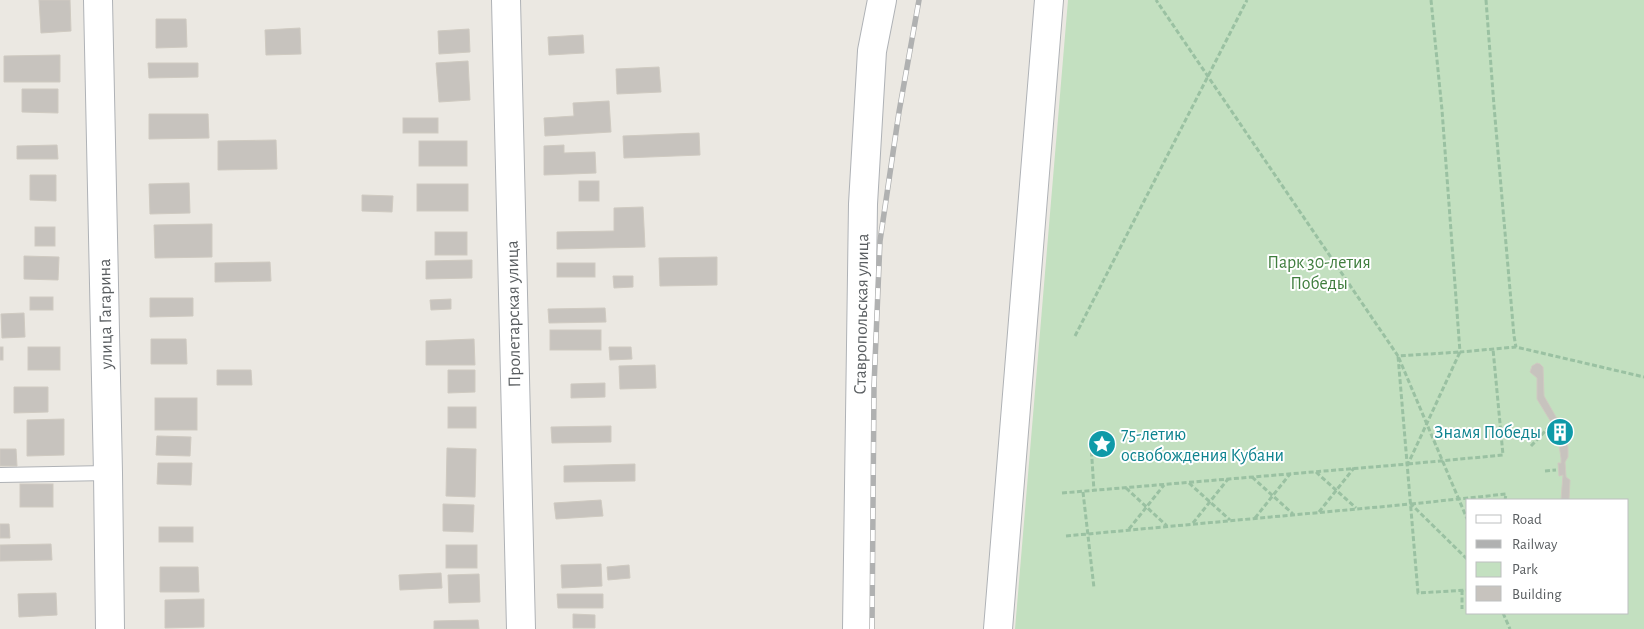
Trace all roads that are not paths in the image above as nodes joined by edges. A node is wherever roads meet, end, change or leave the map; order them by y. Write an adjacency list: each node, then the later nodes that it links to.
1 (98, 0): 5 (street, улица Гагарина)
2 (506, 0): 8 (street, Пролетарская улица)
3 (882, 0): 9 (street, Ставропольская улица)
4 (1049, 0): 10 (street)
5 (108, 473): 6 (lane); 7 (street, улица Гагарина)
6 (0, 475)
7 (110, 629)
8 (521, 629)
9 (857, 629)
10 (998, 629)

